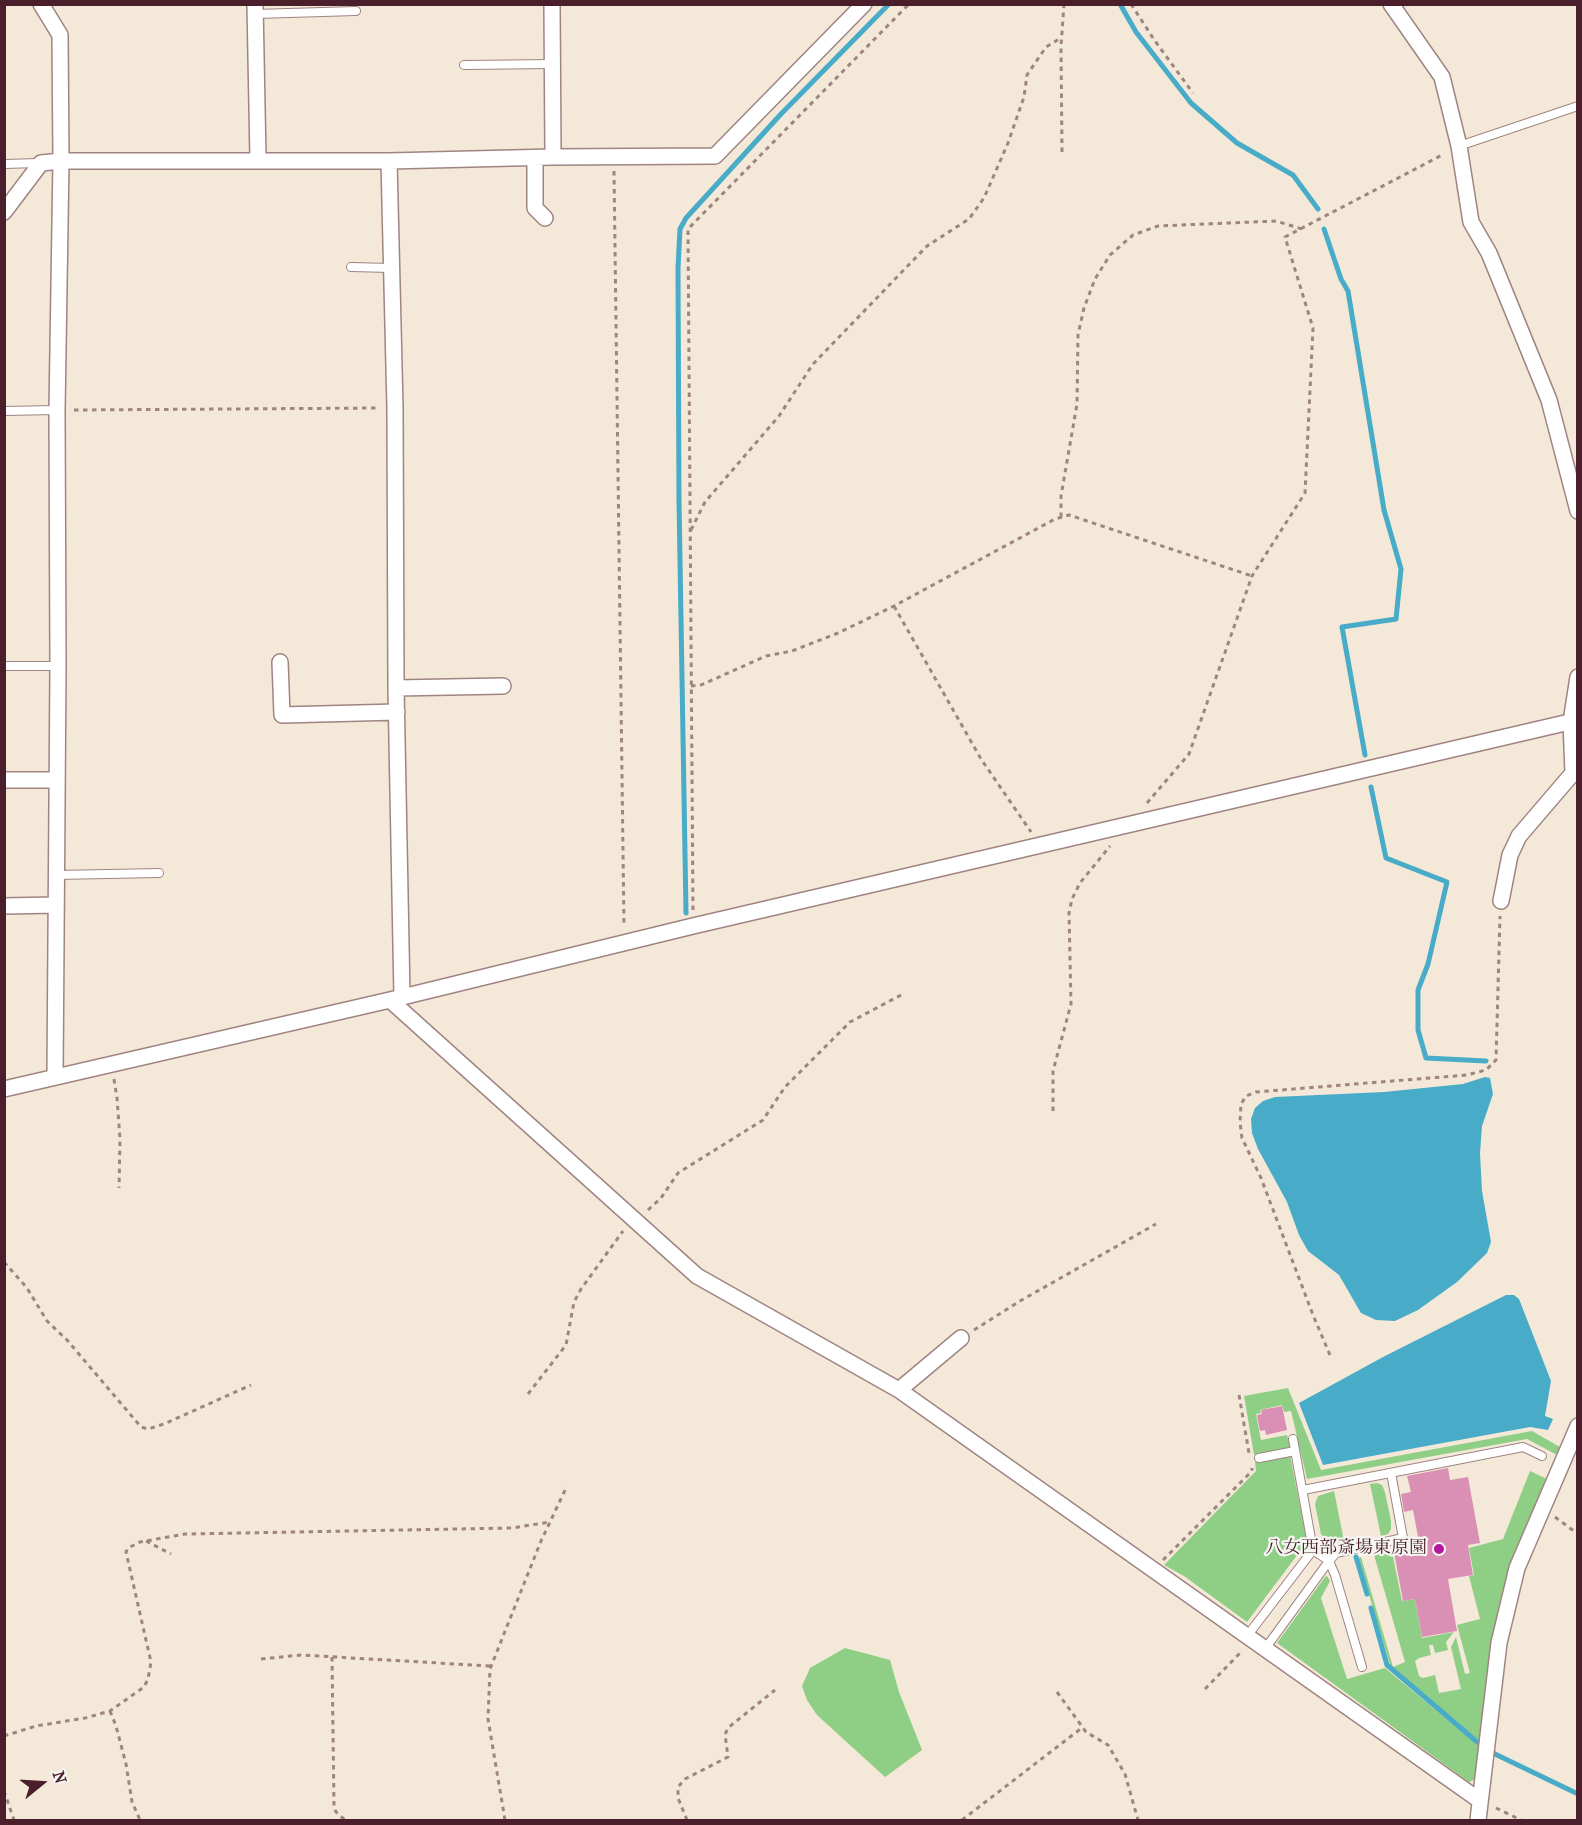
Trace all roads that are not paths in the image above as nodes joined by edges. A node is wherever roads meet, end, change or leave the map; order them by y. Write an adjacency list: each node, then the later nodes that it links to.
1 (41, 4): 14 (street)
2 (552, 4): 7 (street)
3 (864, 4): 11 (street)
4 (1391, 4): 10 (street)
5 (255, 9): 6 (lane); 13 (street)
6 (356, 11)
7 (553, 64): 8 (lane); 11 (street)
8 (464, 65)
9 (1578, 106): 10 (lane)
10 (1459, 146): 24 (street)
11 (553, 157): 12 (street)
12 (535, 158): 15 (street); 19 (street)
13 (258, 160): 14 (street); 15 (street)
14 (61, 161): 16 (street); 22 (street)
15 (389, 161): 21 (street)
16 (41, 163): 17 (lane); 18 (street)
17 (4, 164)
18 (4, 213)
19 (545, 218)
20 (351, 267): 21 (lane)
21 (391, 268): 30 (street)
22 (57, 410): 23 (lane); 27 (street)
23 (4, 411)
24 (1578, 511)
25 (280, 662): 31 (street)
26 (4, 666): 27 (lane)
27 (58, 666): 34 (street)
28 (1578, 677): 32 (street)
29 (503, 686): 30 (street)
30 (396, 688): 31 (street)
31 (397, 712): 40 (street)
32 (1574, 721): 37 (street); 40 (street)
33 (4, 780): 34 (street)
34 (57, 780): 36 (street)
35 (159, 873): 36 (lane)
36 (56, 875): 38 (street)
37 (1501, 901)
38 (56, 905): 39 (street); 41 (street)
39 (4, 906)
40 (396, 999): 41 (street); 44 (street)
41 (55, 1077): 42 (street)
42 (4, 1089)
43 (961, 1338): 44 (street)
44 (900, 1390): 54 (street)
45 (1578, 1426): 56 (street)
46 (1293, 1439): 47 (lane)
47 (1295, 1451): 49 (lane); 51 (lane)
48 (1542, 1456): 50 (lane)
49 (1259, 1458)
50 (1391, 1473): 51 (lane); 53 (lane)
51 (1303, 1490): 52 (lane)
52 (1313, 1550): 53 (lane); 54 (lane)
53 (1329, 1561): 54 (lane); 55 (lane)
54 (1255, 1642): 56 (street)
55 (1362, 1667)
56 (1479, 1800): 57 (street)
57 (1478, 1821)

